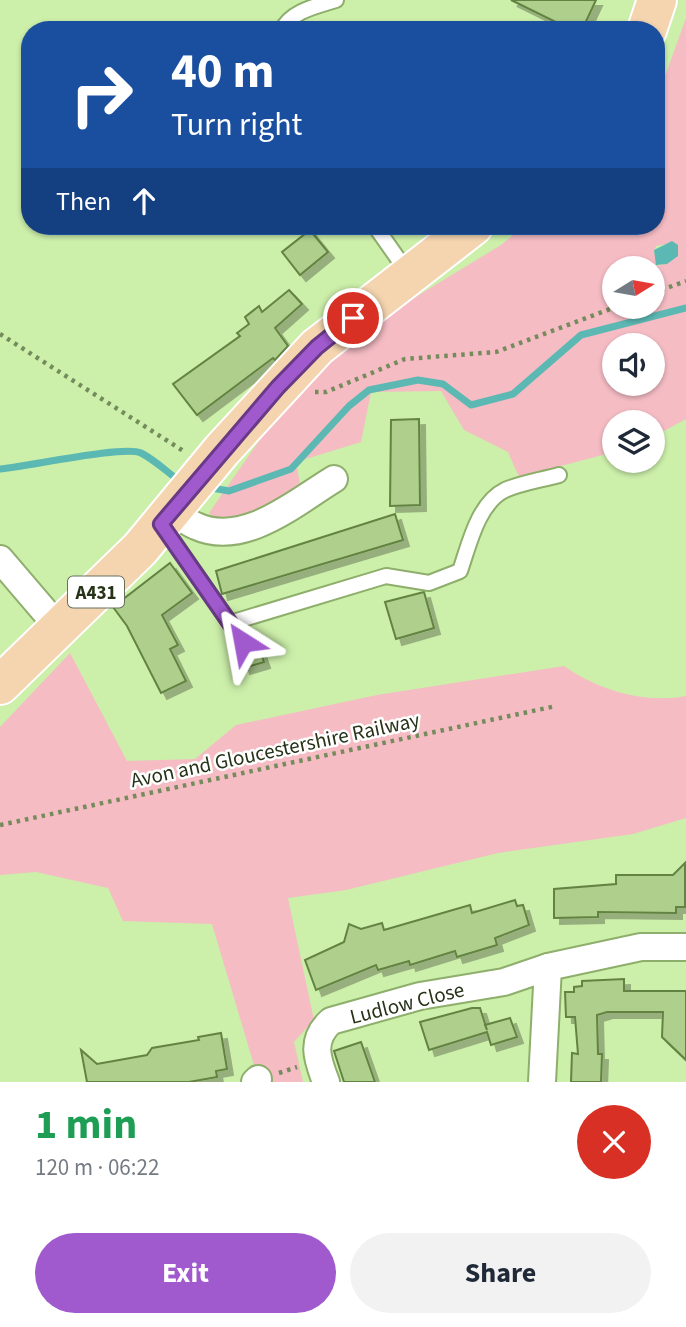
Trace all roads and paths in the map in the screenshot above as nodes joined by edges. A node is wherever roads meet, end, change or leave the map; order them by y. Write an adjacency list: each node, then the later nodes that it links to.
1 (336, 0): 3 (lane)
2 (657, 0): 4 (main road)
3 (286, 21)
4 (650, 21)
5 (381, 235): 7 (lane)
6 (461, 235): 7 (main road, A431)
7 (408, 273): 12 (main road, A431)
8 (686, 281): 9 (path)
9 (665, 289)
10 (602, 312): 12 (path)
11 (0, 334): 15 (path)
12 (278, 387): 15 (main road, A431)
13 (559, 475): 17 (lane)
14 (334, 479): 15 (street)
15 (190, 489): 17 (lane); 18 (main road, A431)
16 (0, 559): 18 (street)
17 (230, 623): 19 (lane)
18 (59, 628): 20 (main road, A431)
19 (243, 642)
20 (0, 685)
21 (556, 706): 22 (path, Avon and Gloucestershire Railway)
22 (0, 825)
23 (686, 947): 24 (street, Ludlow Close)
24 (548, 967): 25 (street, Ludlow Close); 27 (street)
25 (322, 1072): 26 (path)
26 (256, 1081)
27 (542, 1082)

